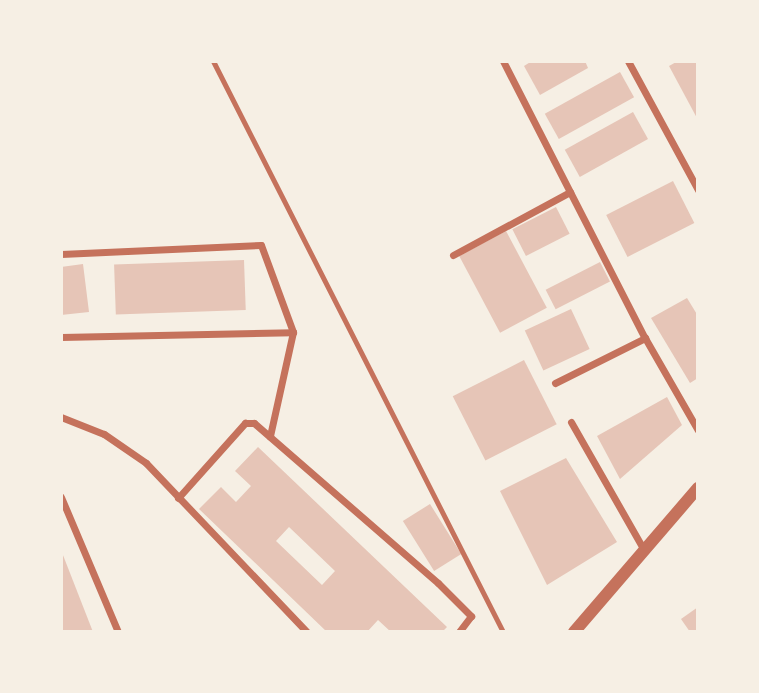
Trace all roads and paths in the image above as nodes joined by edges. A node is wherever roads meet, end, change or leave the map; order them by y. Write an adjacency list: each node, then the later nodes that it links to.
1 (213, 61): 23 (lane)
2 (503, 61): 5 (street)
3 (628, 61): 4 (street)
4 (698, 190)
5 (570, 192): 7 (street); 10 (street)
6 (61, 254): 8 (street)
7 (453, 255)
8 (293, 332): 9 (street); 15 (street)
9 (61, 337)
10 (645, 338): 11 (street); 14 (street)
11 (555, 383)
12 (61, 417): 18 (street)
13 (571, 422): 19 (street)
14 (698, 430)
15 (270, 436): 18 (street); 22 (street)
16 (698, 488): 19 (street)
17 (61, 497): 20 (street)
18 (178, 498): 21 (street)
19 (644, 551): 24 (street)
20 (118, 632)
21 (307, 632)
22 (459, 632)
23 (503, 632)
24 (574, 632)

